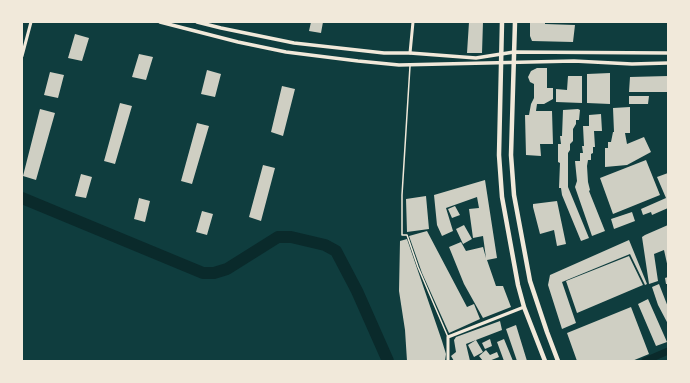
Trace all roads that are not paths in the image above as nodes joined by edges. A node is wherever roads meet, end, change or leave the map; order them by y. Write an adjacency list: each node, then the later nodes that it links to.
1 (31, 22): 11 (street)
2 (160, 22): 15 (street)
3 (197, 22): 8 (street)
4 (413, 22): 8 (street)
5 (502, 22): 10 (main road)
6 (515, 22): 7 (main road)
7 (514, 52): 9 (street); 10 (street); 12 (main road)
8 (410, 53): 10 (street)
9 (668, 53)
10 (502, 54): 13 (main road)
11 (22, 56)
12 (514, 62): 13 (street); 14 (street); 20 (main road)
13 (501, 63): 15 (street); 16 (main road)
14 (668, 64)
15 (410, 65): 17 (lane)
16 (524, 307): 17 (street); 19 (main road)
17 (448, 336): 18 (street)
18 (448, 361)
19 (545, 361)
20 (558, 361)

